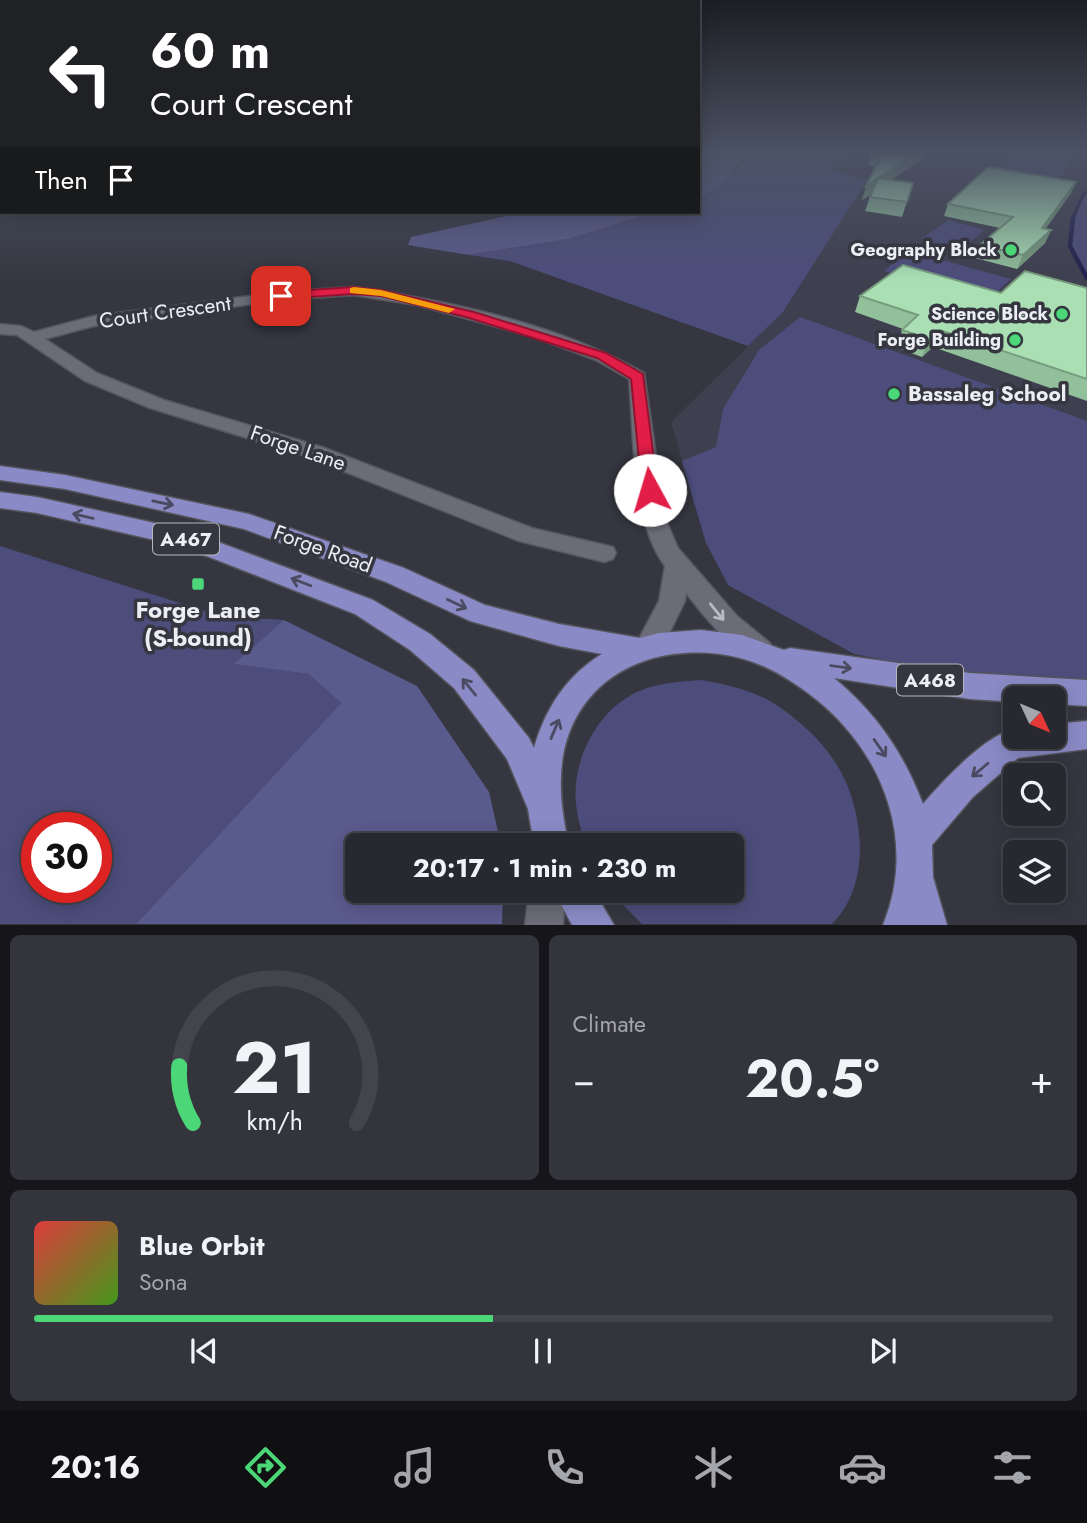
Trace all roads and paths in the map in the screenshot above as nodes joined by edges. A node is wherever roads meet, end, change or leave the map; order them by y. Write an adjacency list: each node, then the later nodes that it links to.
1 (0, 329): 2 (street, Forge Lane)
2 (32, 339): 5 (street, Forge Lane); 6 (street, Court Crescent)
3 (0, 473): 7 (main road, Forge Road / A467, one-way to 7)
4 (0, 500): 11 (main road, Forge Road / A467, one-way to 4)
5 (604, 553)
6 (678, 564): 7 (street); 8 (street, Court Crescent, one-way to 8)
7 (644, 648): 8 (main road); 11 (main road, one-way to 7)
8 (768, 655): 9 (main road, A468, one-way to 9); 13 (main road, one-way to 13)
9 (1087, 693)
10 (1087, 735): 13 (main road, one-way to 13)
11 (544, 806): 12 (main road)
12 (549, 833)
13 (915, 838): 14 (main road)
14 (915, 878): 19 (main road); 20 (main road)
15 (546, 903): 17 (street)
16 (580, 903): 18 (main road)
17 (544, 925)
18 (595, 925)
19 (902, 925)
20 (928, 925)

